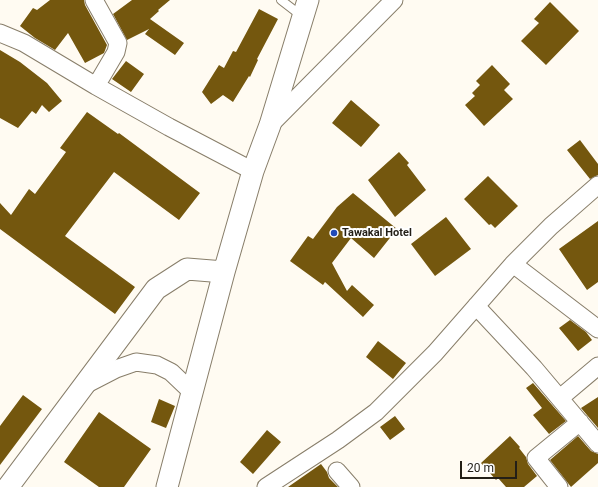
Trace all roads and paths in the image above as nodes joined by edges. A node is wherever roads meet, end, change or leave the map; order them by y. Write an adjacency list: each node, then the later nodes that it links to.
1 (94, 0): 6 (street)
2 (281, 0): 4 (lane)
3 (390, 0): 7 (street)
4 (306, 9): 7 (street)
5 (0, 33): 6 (street)
6 (96, 86): 8 (street)
7 (270, 125): 8 (street)
8 (253, 171): 11 (street)
9 (598, 185): 10 (street)
10 (513, 264): 12 (street); 13 (street)
11 (224, 272): 15 (street); 16 (street)
12 (476, 306): 17 (street); 23 (street)
13 (598, 329)
14 (598, 366): 17 (street)
15 (83, 386): 16 (street); 21 (street)
16 (192, 392): 22 (street)
17 (560, 398): 18 (street)
18 (580, 422): 19 (street); 25 (street)
19 (598, 444)
20 (337, 471): 24 (street)
21 (8, 487)
22 (167, 487)
23 (266, 487)
24 (351, 487)
25 (559, 487)

